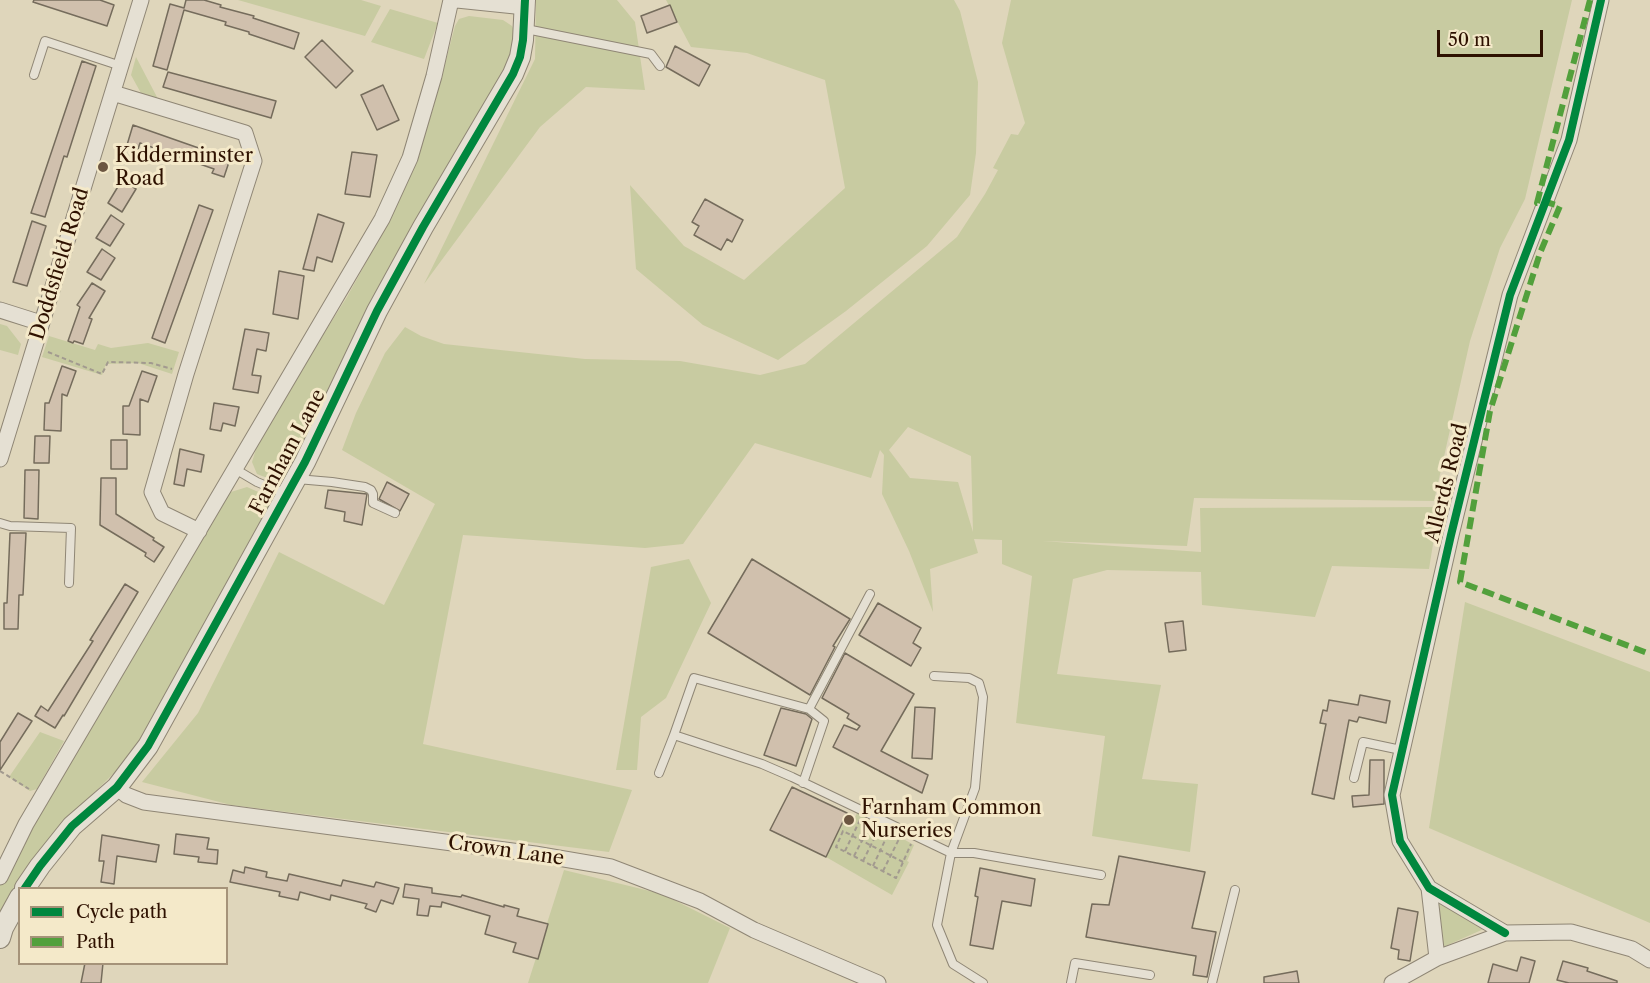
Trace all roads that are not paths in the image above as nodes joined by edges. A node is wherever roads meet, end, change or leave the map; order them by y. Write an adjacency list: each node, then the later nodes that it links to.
1 (141, 0): 7 (street, Doddsfield Road)
2 (451, 0): 14 (street)
3 (457, 0): 5 (street)
4 (1601, 0): 24 (street, Allerds Road)
5 (525, 3): 6 (street, Farnham Lane)
6 (524, 28): 8 (lane); 15 (street, Farnham Lane)
7 (121, 66): 9 (lane); 10 (street, Doddsfield Road)
8 (660, 66)
9 (34, 75)
10 (113, 93): 12 (street, Doddsfield Road); 18 (street)
11 (0, 310): 12 (street)
12 (41, 323): 13 (street, Doddsfield Road)
13 (0, 459)
14 (235, 470): 15 (lane); 18 (street)
15 (291, 487): 16 (lane); 28 (street, Farnham Lane)
16 (395, 513)
17 (0, 523): 19 (lane)
18 (199, 531): 31 (street)
19 (69, 583)
20 (870, 594): 22 (lane)
21 (934, 676): 29 (lane)
22 (809, 709): 23 (lane); 27 (lane)
23 (674, 735): 25 (lane); 27 (lane)
24 (1401, 750): 26 (lane); 33 (street, Allerds Road)
25 (659, 773)
26 (1354, 778)
27 (803, 783): 29 (lane)
28 (117, 787): 32 (street, Farnham Lane); 41 (street, Crown Lane)
29 (951, 853): 30 (lane); 42 (lane)
30 (1101, 875)
31 (0, 877)
32 (26, 887)
33 (1429, 888): 36 (street, Allerds Road); 38 (street, Allerds Road)
34 (1235, 890): 44 (lane)
35 (18, 901): 37 (street)
36 (1505, 933): 38 (street); 39 (street)
37 (0, 938)
38 (1437, 958): 45 (street)
39 (1650, 960)
40 (1150, 975): 43 (lane)
41 (878, 983)
42 (983, 983)
43 (1071, 983)
44 (1212, 983)
45 (1392, 983)

